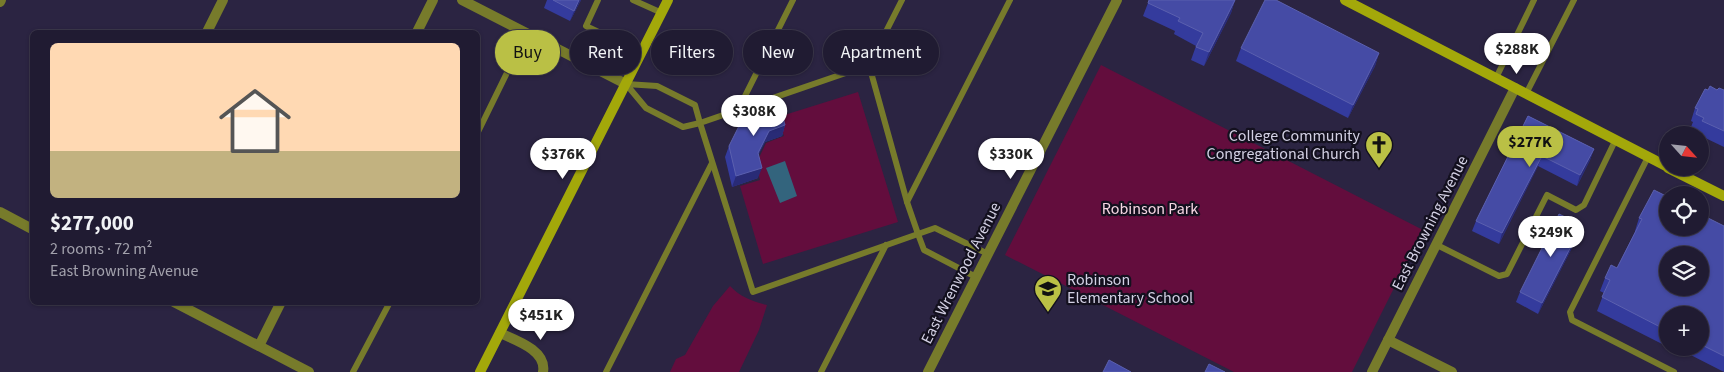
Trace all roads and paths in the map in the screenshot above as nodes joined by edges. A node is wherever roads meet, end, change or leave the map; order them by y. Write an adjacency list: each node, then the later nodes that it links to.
1 (223, 0): 15 (street)
2 (433, 0): 16 (street)
3 (462, 0): 17 (street)
4 (598, 0): 20 (lane)
5 (633, 0): 14 (lane)
6 (668, 0): 14 (main road)
7 (793, 0): 28 (lane)
8 (902, 0): 18 (lane)
9 (1010, 0): 37 (lane)
10 (1117, 0): 43 (street, East Wrenwood Avenue)
11 (1345, 0): 24 (main road)
12 (1534, 0): 24 (lane)
13 (1574, 0): 27 (lane)
14 (662, 13): 20 (main road)
15 (208, 30)
16 (418, 30)
17 (518, 30)
18 (887, 30)
19 (560, 51): 25 (street)
20 (642, 53): 25 (main road)
21 (506, 75): 30 (lane)
22 (841, 75): 28 (lane)
23 (873, 75): 37 (lane)
24 (1496, 78): 26 (main road)
25 (626, 84): 29 (lane); 29 (lane); 48 (main road)
26 (1515, 88): 27 (main road); 41 (street, East Browning Avenue)
27 (1526, 94): 31 (main road)
28 (738, 110): 29 (lane)
29 (700, 123): 34 (lane)
30 (480, 128)
31 (1615, 140): 32 (main road); 41 (lane)
32 (1648, 157): 33 (main road); 60 (lane)
33 (1659, 162)
34 (712, 163): 42 (lane); 55 (lane)
35 (1685, 176): 36 (main road)
36 (1724, 196)
37 (907, 202): 40 (lane)
38 (0, 212): 39 (street)
39 (30, 228)
40 (918, 234): 42 (lane); 43 (lane); 44 (lane)
41 (1435, 244): 49 (street, East Browning Avenue)
42 (886, 245): 56 (lane)
43 (988, 254): 44 (street, East Wrenwood Avenue)
44 (976, 277): 57 (street, East Wrenwood Avenue)
45 (180, 305): 50 (street)
46 (280, 305): 50 (street)
47 (388, 305): 52 (lane)
48 (500, 333): 53 (main road); 54 (street)
49 (1388, 340): 58 (street, East Browning Avenue); 59 (street)
50 (259, 346): 51 (street)
51 (308, 372)
52 (353, 372)
53 (480, 372)
54 (542, 372)
55 (606, 372)
56 (822, 372)
57 (928, 372)
58 (1372, 372)
59 (1452, 372)
60 (1674, 372)

